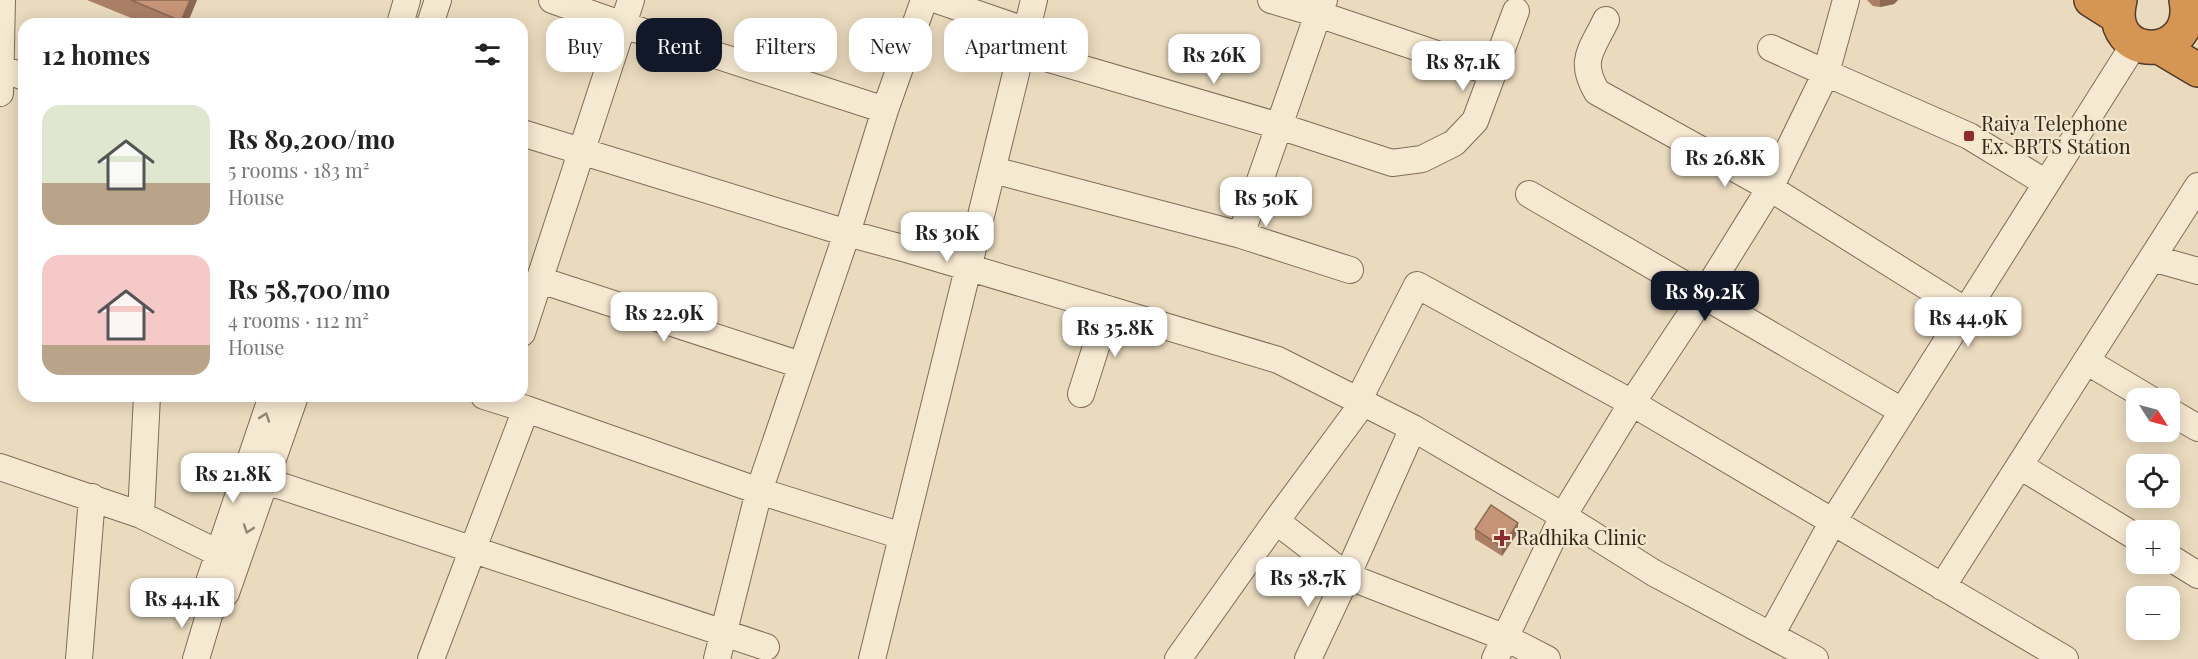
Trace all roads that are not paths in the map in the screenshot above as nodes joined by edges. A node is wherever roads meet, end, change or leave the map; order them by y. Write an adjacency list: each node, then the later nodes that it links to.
1 (2, 0): 26 (street)
2 (408, 0): 15 (street)
3 (438, 0): 16 (street)
4 (552, 0): 17 (street)
5 (632, 0): 21 (street)
6 (924, 0): 34 (street)
7 (937, 0): 18 (street)
8 (1034, 0): 19 (street)
9 (1271, 0): 12 (street)
10 (1846, 0): 30 (street)
11 (2091, 0): 23 (highway)
12 (1321, 7): 31 (street); 35 (street)
13 (1516, 11): 31 (street)
14 (2191, 15): 23 (highway)
15 (402, 18)
16 (431, 18)
17 (603, 18)
18 (975, 18)
19 (1030, 18)
20 (1606, 20): 41 (street)
21 (624, 22)
22 (624, 25): 34 (street)
23 (2133, 27): 27 (highway); 39 (street)
24 (1771, 48): 30 (street)
25 (1088, 62): 35 (street)
26 (1, 68): 32 (street); 33 (street)
27 (2198, 70)
28 (608, 72): 37 (street)
29 (1017, 72): 38 (street)
30 (1826, 72): 39 (street); 41 (street)
31 (1493, 73): 35 (street)
32 (18, 75)
33 (0, 93)
34 (885, 110): 43 (street)
35 (1279, 126): 44 (street)
36 (528, 135): 37 (street)
37 (583, 152): 43 (street); 49 (street)
38 (993, 170): 44 (street); 46 (street)
39 (2046, 183): 52 (street)
40 (2198, 186): 45 (street)
41 (1770, 188): 50 (street); 52 (street)
42 (1529, 194): 50 (street)
43 (847, 233): 46 (street); 55 (street)
44 (1241, 235): 47 (street)
45 (2152, 258): 48 (street); 54 (street)
46 (969, 268): 51 (street); 79 (street)
47 (1350, 270)
48 (2198, 271)
49 (540, 280): 53 (street); 55 (street)
50 (1703, 296): 63 (street); 65 (street)
51 (1108, 309): 57 (street); 62 (street)
52 (1966, 311): 65 (street)
53 (528, 315)
54 (2086, 361): 56 (street); 69 (street)
55 (801, 365): 72 (street)
56 (2131, 388)
57 (1081, 394)
58 (147, 402): 74 (street)
59 (271, 402): 71 (street, one-way to 59)
60 (292, 402): 71 (street)
61 (506, 402): 64 (street)
62 (1361, 402): 63 (street); 67 (street); 76 (street)
63 (1632, 403): 75 (street); 77 (street)
64 (526, 409): 72 (street); 80 (street)
65 (1902, 411): 77 (street)
66 (2180, 417): 68 (street)
67 (1413, 428): 75 (street); 84 (street)
68 (2198, 428)
69 (2020, 465): 78 (street); 85 (street)
70 (0, 467): 73 (street)
71 (255, 476): 80 (street); 81 (street); 86 (street, one-way to 86)
72 (759, 491): 79 (street); 87 (street)
73 (92, 496): 74 (street); 92 (street)
74 (141, 515): 81 (street)
75 (1563, 516): 88 (street); 90 (street)
76 (1276, 521): 84 (street); 96 (street)
77 (1832, 523): 85 (street); 88 (street)
78 (2126, 531)
79 (902, 536): 95 (street)
80 (473, 550): 87 (street); 93 (street)
81 (218, 553): 86 (street)
82 (2180, 564): 83 (street)
83 (2198, 575)
84 (1347, 576): 90 (street); 97 (street)
85 (1942, 587): 100 (street)
86 (210, 612): 91 (street)
87 (725, 633): 89 (street); 94 (street)
88 (1771, 635): 99 (street)
89 (766, 647)
90 (1501, 649): 98 (street)
91 (198, 658)
92 (80, 659)
93 (431, 659)
94 (717, 659)
95 (872, 659)
96 (1178, 659)
97 (1308, 659)
98 (1547, 659)
99 (1815, 659)
100 (2065, 659)

